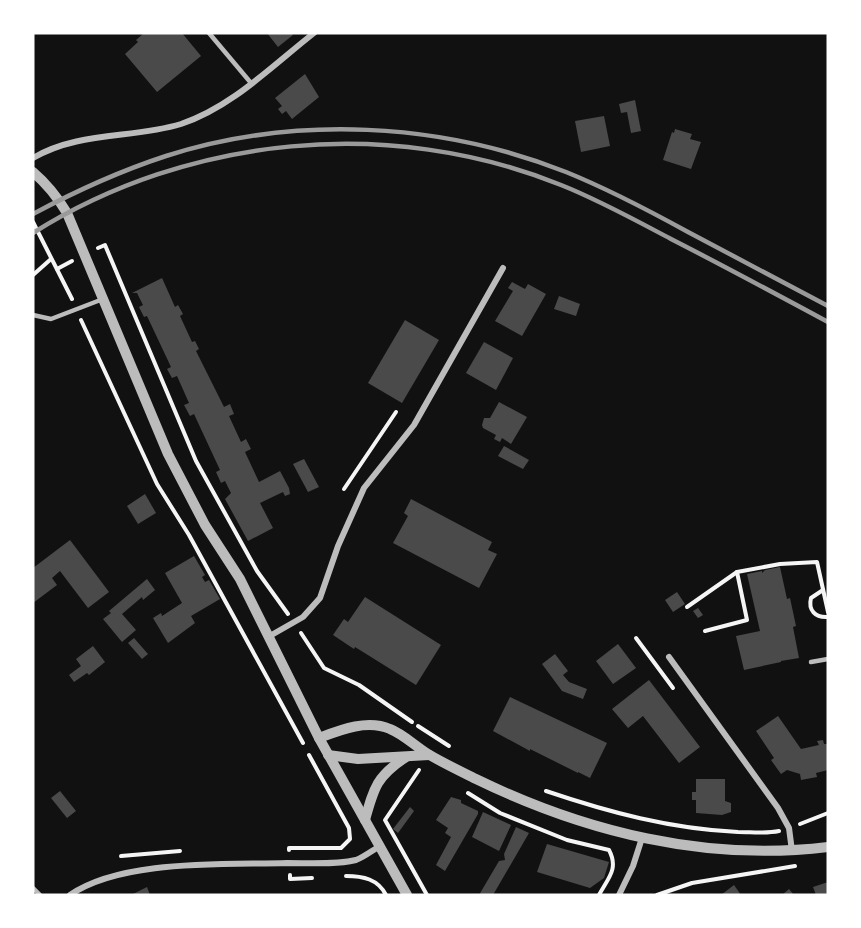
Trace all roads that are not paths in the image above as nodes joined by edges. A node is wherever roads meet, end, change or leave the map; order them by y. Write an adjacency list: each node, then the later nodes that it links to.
1 (209, 33): 3 (lane)
2 (314, 33): 3 (street)
3 (251, 83): 4 (street)
4 (33, 158)
5 (33, 172): 7 (street)
6 (503, 268): 9 (street)
7 (103, 299): 8 (lane); 9 (street)
8 (33, 315)
9 (268, 637): 13 (street)
10 (669, 657): 21 (street)
11 (828, 659): 12 (lane)
12 (811, 662)
13 (319, 738): 14 (street); 16 (street)
14 (328, 755): 15 (street); 17 (street)
15 (407, 757): 16 (street); 17 (street)
16 (433, 757): 18 (street)
17 (365, 820): 19 (street)
18 (642, 838): 21 (street); 26 (street)
19 (380, 846): 24 (street); 25 (street)
20 (828, 847): 21 (street)
21 (792, 851)
22 (33, 888): 23 (lane)
23 (40, 895)
24 (70, 895)
25 (407, 895)
26 (619, 895)

